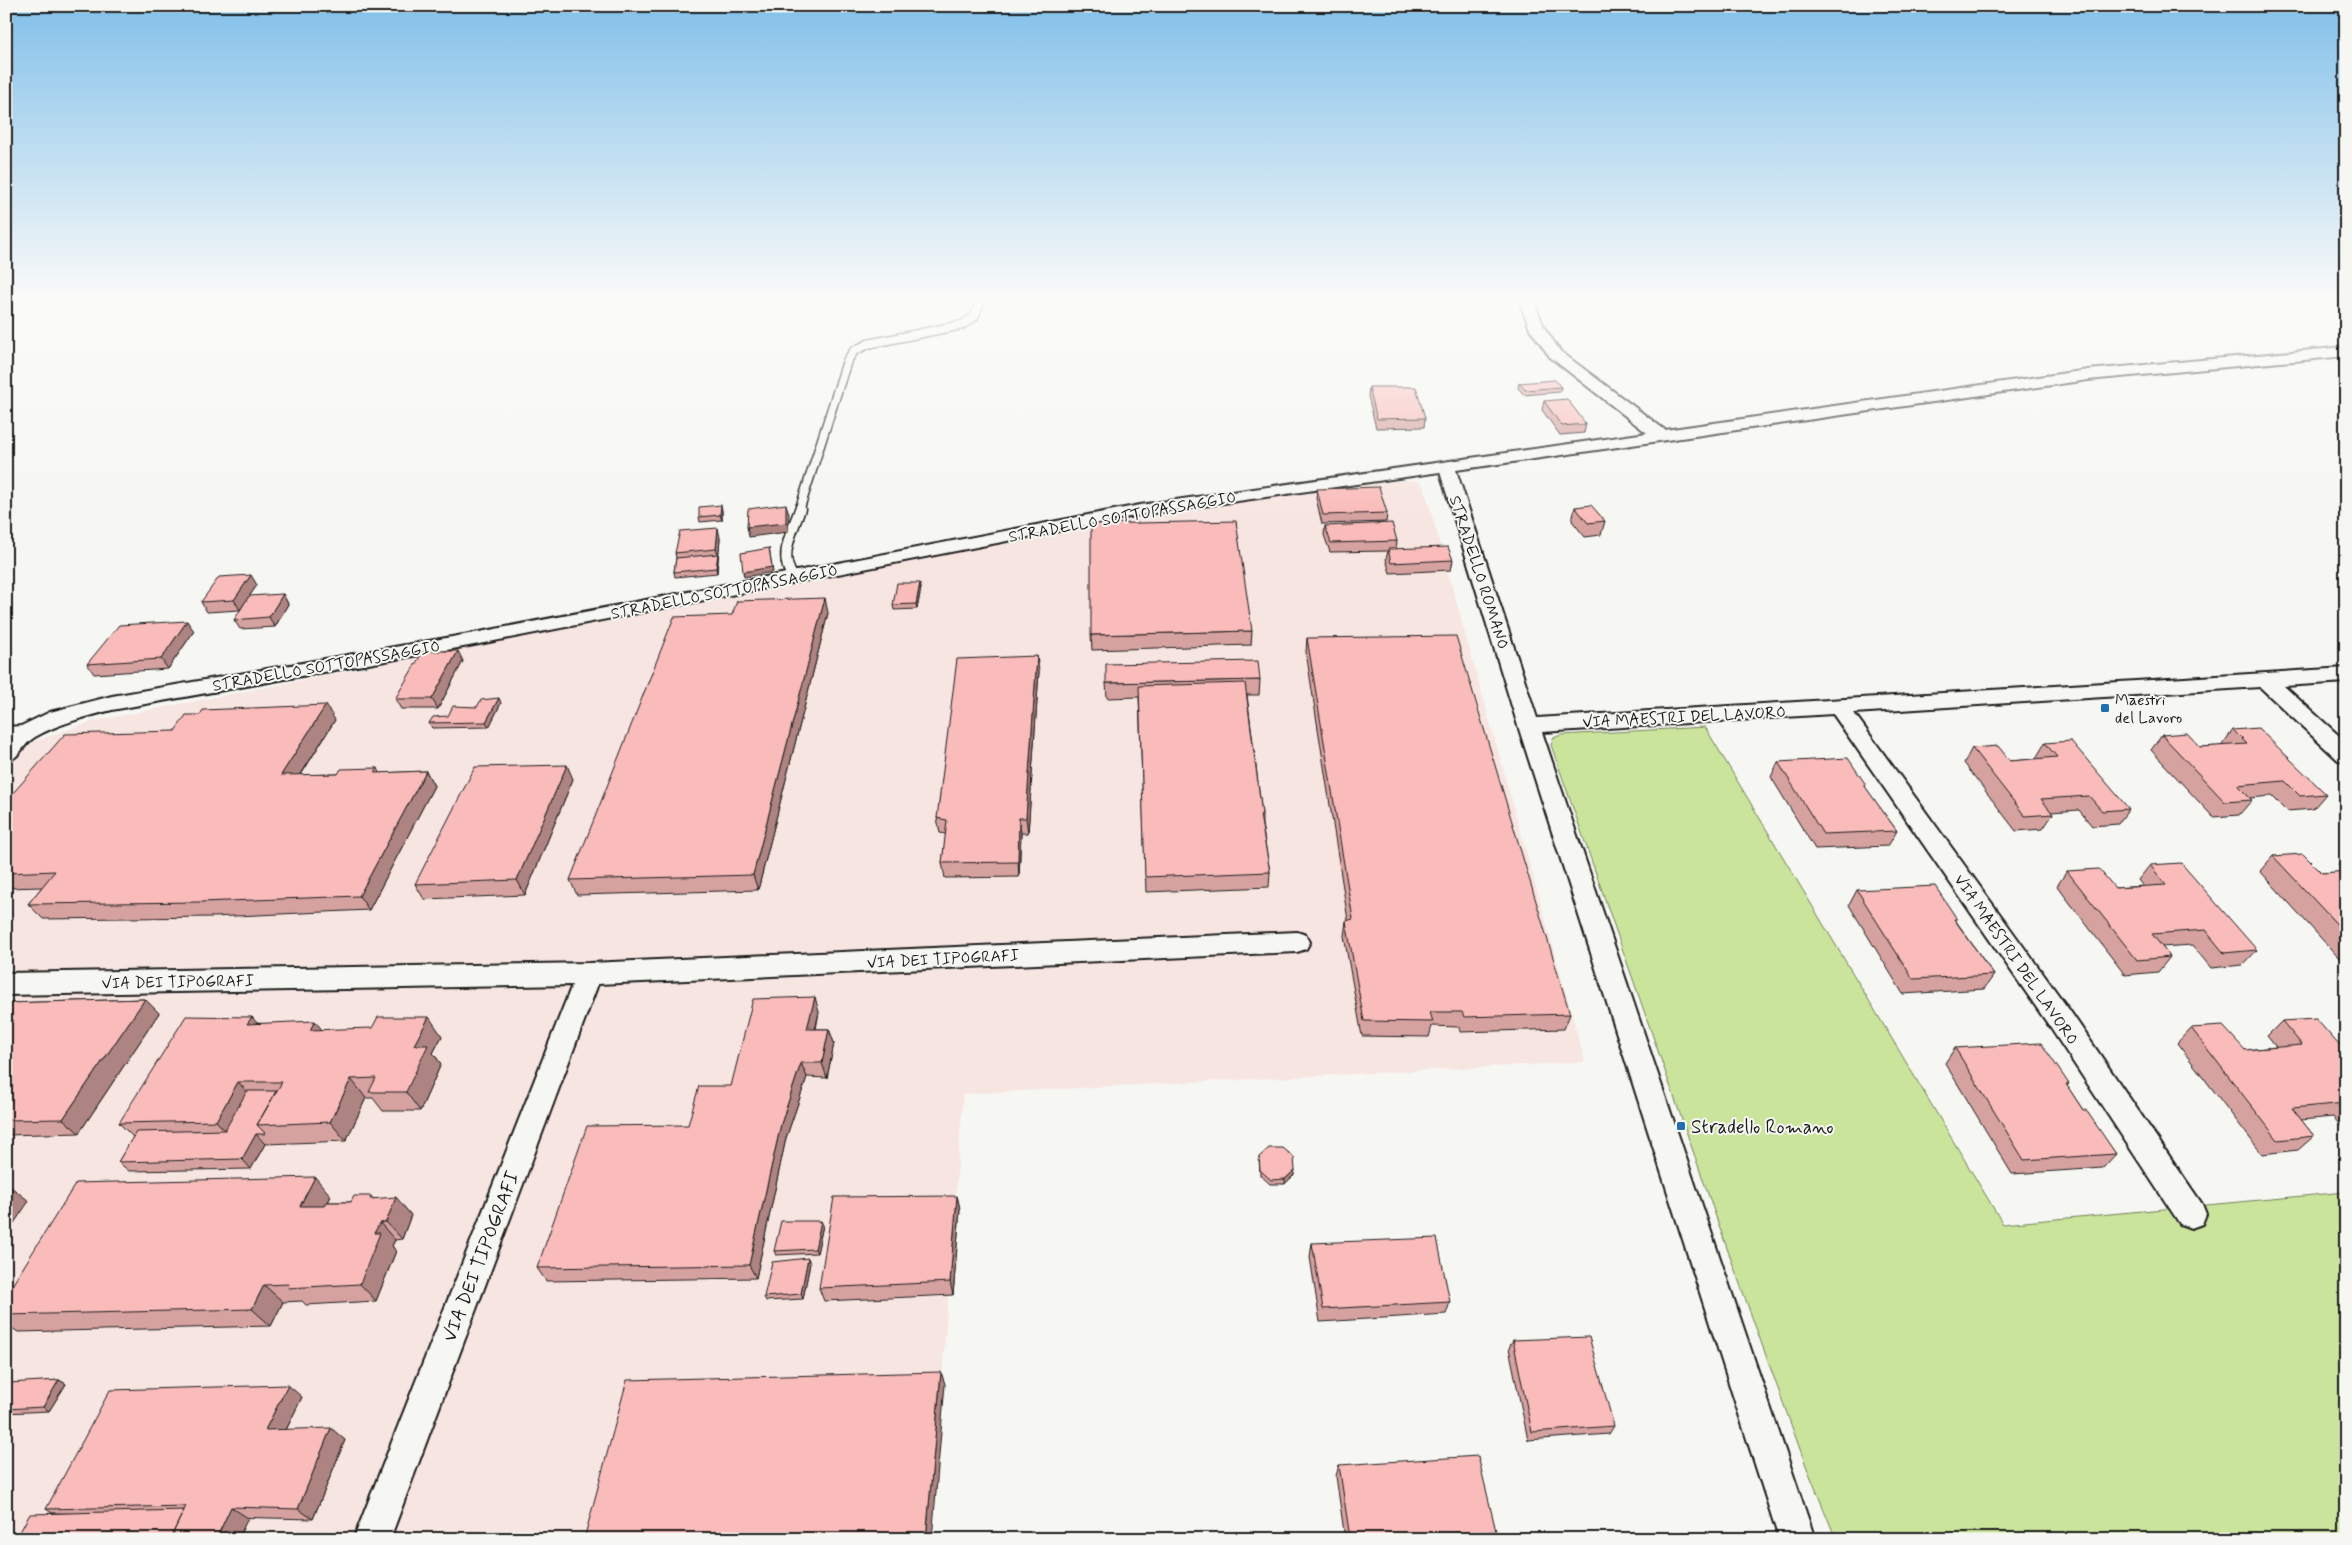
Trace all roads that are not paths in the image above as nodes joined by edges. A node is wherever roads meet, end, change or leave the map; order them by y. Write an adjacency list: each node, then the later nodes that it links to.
1 (843, 372): 6 (lane)
2 (1579, 372): 4 (street)
3 (2119, 372): 4 (street)
4 (1662, 436): 5 (street)
5 (1447, 468): 6 (street, STRADELLO SOTTOPASSAGGIO); 10 (street, STRADELLO ROMANO)
6 (794, 578): 11 (street, STRADELLO SOTTOPASSAGGIO)
7 (2346, 675): 8 (street, VIA MAESTRI DEL LAVORO)
8 (2266, 680): 9 (street, VIA MAESTRI DEL LAVORO); 13 (street)
9 (1839, 707): 10 (street, VIA MAESTRI DEL LAVORO); 17 (street, VIA MAESTRI DEL LAVORO)
10 (1529, 726): 19 (street, STRADELLO ROMANO)
11 (16, 734): 12 (street)
12 (6, 754)
13 (2346, 754)
14 (1297, 942): 15 (street, VIA DEI TIPOGRAFI)
15 (589, 974): 16 (street, VIA DEI TIPOGRAFI); 18 (street, VIA DEI TIPOGRAFI)
16 (6, 984)
17 (2191, 1214)
18 (372, 1538)
19 (1797, 1539)

